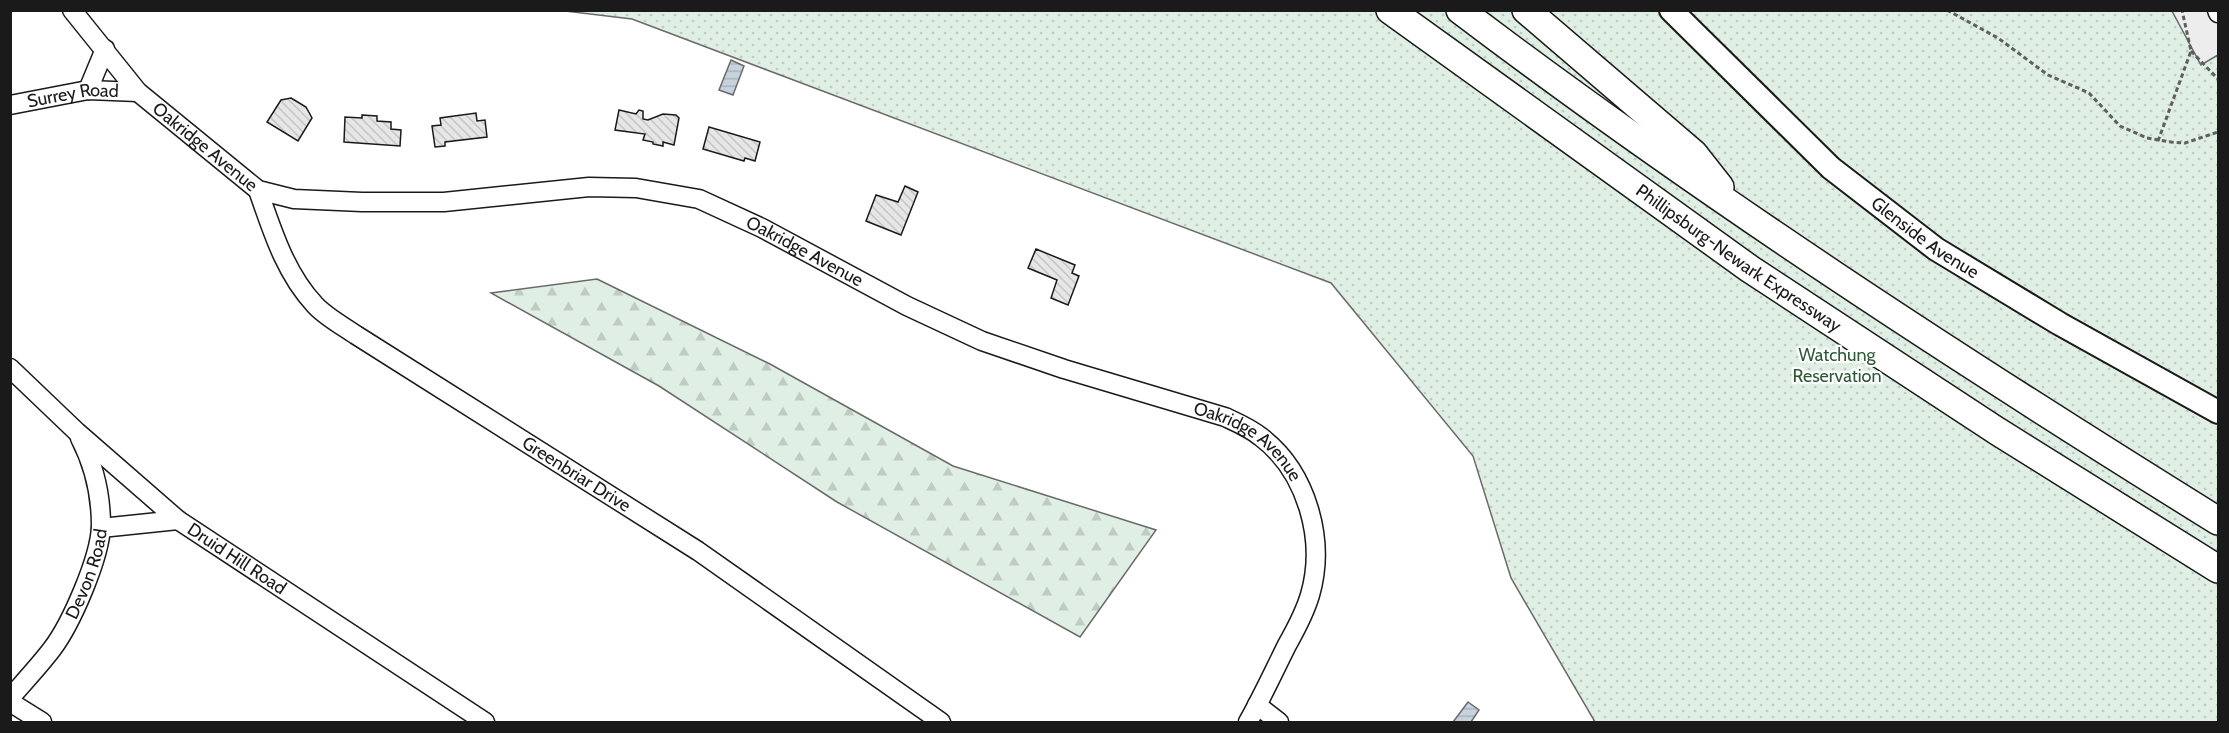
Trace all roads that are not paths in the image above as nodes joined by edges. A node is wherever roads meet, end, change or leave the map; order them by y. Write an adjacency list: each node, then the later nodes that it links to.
1 (72, 10): 6 (street, Oakridge Avenue)
2 (1390, 10): 18 (highway, Phillipsburg-Newark Expressway)
3 (1460, 10): 11 (highway)
4 (1526, 10): 11 (highway)
5 (1671, 10): 13 (main road, Glenside Avenue)
6 (105, 49): 7 (street); 8 (street, Oakridge Avenue)
7 (88, 90): 8 (street, Surrey Road); 9 (street, Surrey Road)
8 (138, 92): 10 (street, Oakridge Avenue)
9 (10, 105)
10 (258, 190): 20 (street, Oakridge Avenue); 23 (street, Greenbriar Drive)
11 (1738, 210): 16 (highway)
12 (10, 368): 14 (street, Druid Hill Road)
13 (2218, 412)
14 (77, 432): 15 (street, Druid Hill Road); 17 (street, Devon Road)
15 (178, 520): 17 (street); 22 (street, Druid Hill Road)
16 (2218, 521)
17 (101, 528): 19 (street, Devon Road)
18 (2218, 569)
19 (10, 700): 21 (street)
20 (1257, 705): 24 (street); 25 (street)
21 (42, 723)
22 (484, 723)
23 (940, 723)
24 (1248, 723)
25 (1279, 723)

